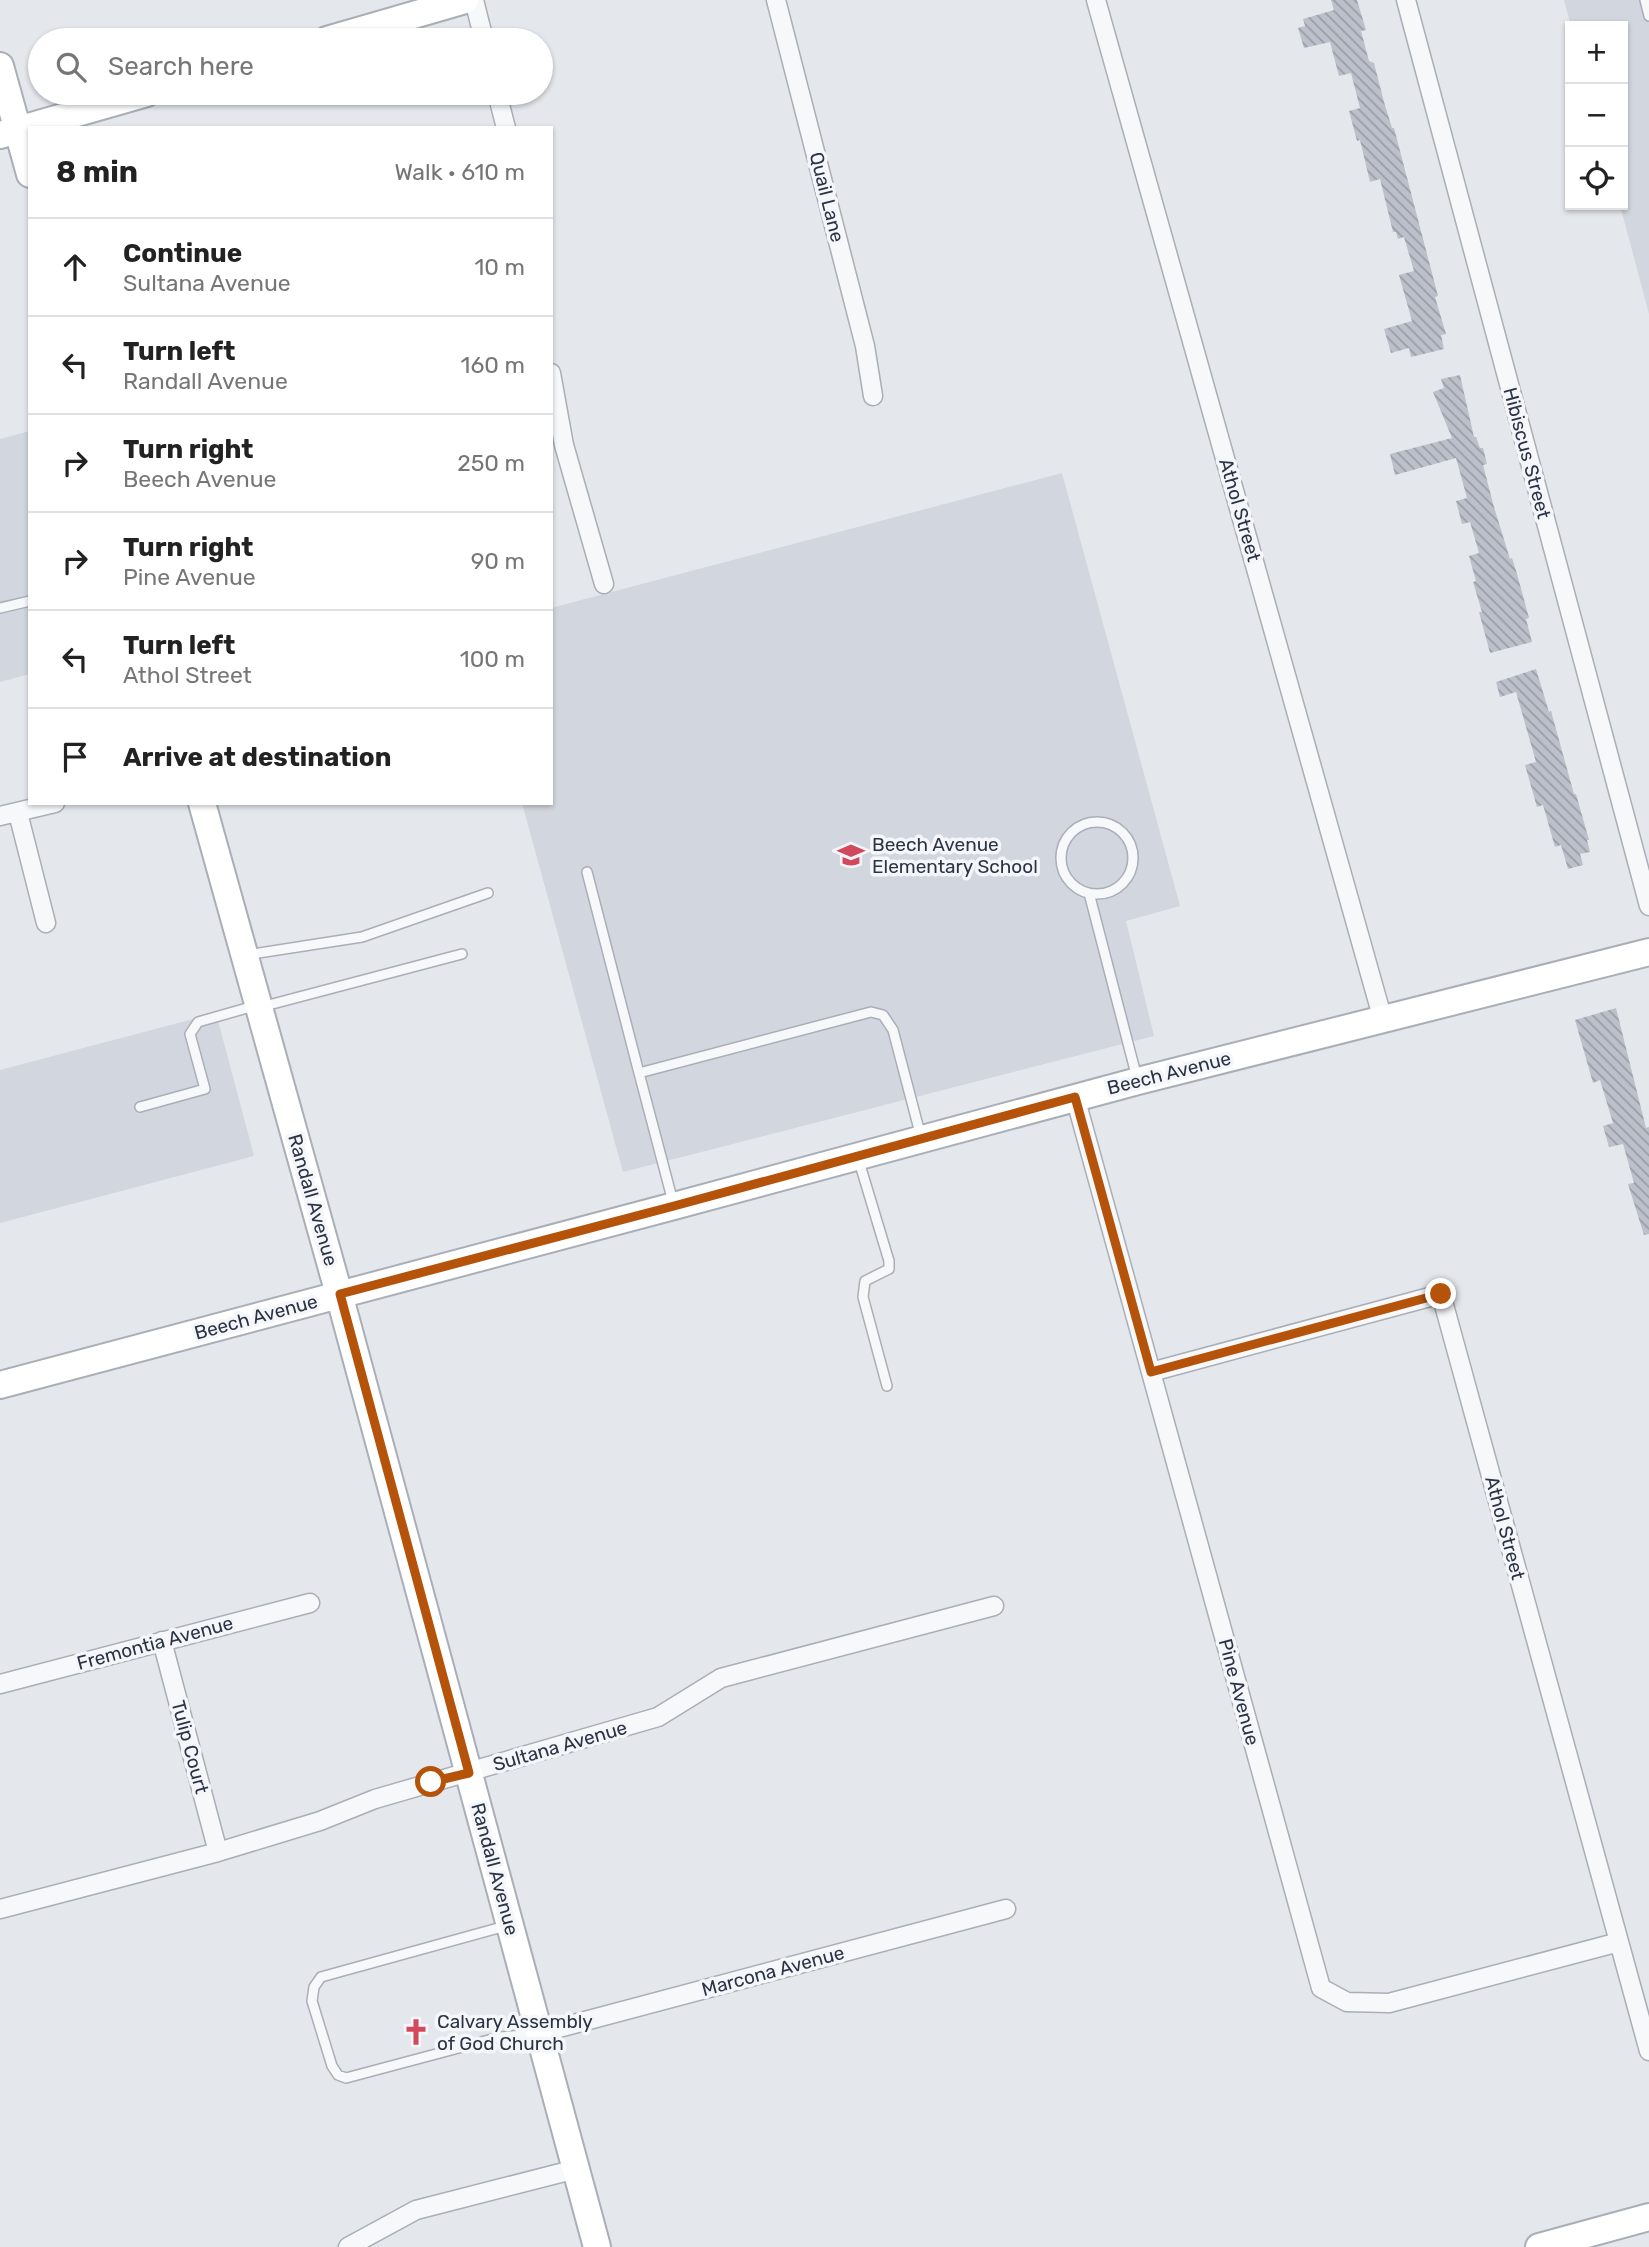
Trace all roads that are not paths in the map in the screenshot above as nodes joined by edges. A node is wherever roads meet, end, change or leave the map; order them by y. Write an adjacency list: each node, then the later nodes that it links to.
1 (465, 0): 8 (street)
2 (474, 0): 9 (street)
3 (776, 0): 19 (street, Quail Lane)
4 (1096, 0): 35 (street, Athol Street)
5 (1406, 0): 29 (street, Hibiscus Street)
6 (1645, 0): 7 (lane)
7 (1649, 16)
8 (368, 28)
9 (481, 28)
10 (0, 66): 16 (street)
11 (106, 105): 13 (street)
12 (500, 105): 14 (street)
13 (33, 126)
14 (505, 126)
15 (28, 127): 16 (street)
16 (9, 133): 17 (street)
17 (28, 170)
18 (553, 384): 20 (street)
19 (873, 396)
20 (604, 584)
21 (28, 601): 22 (lane)
22 (0, 608)
23 (47, 805): 25 (street)
24 (203, 805): 33 (street, Randall Avenue)
25 (9, 814): 30 (street)
26 (587, 872): 36 (lane)
27 (488, 893): 33 (lane)
28 (1089, 893): 28 (lane); 37 (lane)
29 (1649, 905)
30 (46, 923)
31 (1649, 952): 35 (street, Beech Avenue)
32 (462, 954): 34 (lane)
33 (244, 955): 34 (street, Randall Avenue)
34 (259, 1006): 39 (lane); 43 (street, Randall Avenue)
35 (1383, 1020): 37 (street, Beech Avenue)
36 (639, 1073): 40 (lane); 42 (lane)
37 (1138, 1081): 38 (street, Beech Avenue)
38 (1075, 1097): 40 (street, Beech Avenue); 44 (street, Pine Avenue)
39 (140, 1107)
40 (922, 1139): 41 (street, Beech Avenue)
41 (858, 1156): 42 (street, Beech Avenue); 46 (lane)
42 (674, 1206): 43 (street, Beech Avenue)
43 (340, 1294): 45 (street, Beech Avenue); 51 (street, Randall Avenue)
44 (1151, 1372): 56 (street, Pine Avenue); 56 (street, Athol Street)
45 (0, 1385)
46 (887, 1386)
47 (310, 1603): 49 (street, Fremontia Avenue)
48 (994, 1606): 51 (street, Sultana Avenue)
49 (162, 1641): 50 (street, Fremontia Avenue); 52 (street, Tulip Court)
50 (0, 1684)
51 (469, 1773): 52 (street, Sultana Avenue); 55 (street, Randall Avenue)
52 (218, 1852): 53 (street, Sultana Avenue)
53 (0, 1909)
54 (1006, 1909): 57 (street, Marcona Avenue)
55 (510, 1925): 57 (street, Randall Avenue); 57 (lane)
56 (1619, 1942): 58 (street, Athol Street)
57 (540, 2033): 59 (street, Randall Avenue)
58 (1649, 2051)
59 (576, 2169): 61 (street); 62 (street, Randall Avenue)
60 (1649, 2217): 63 (street)
61 (348, 2247)
62 (597, 2247)
63 (1539, 2247)

